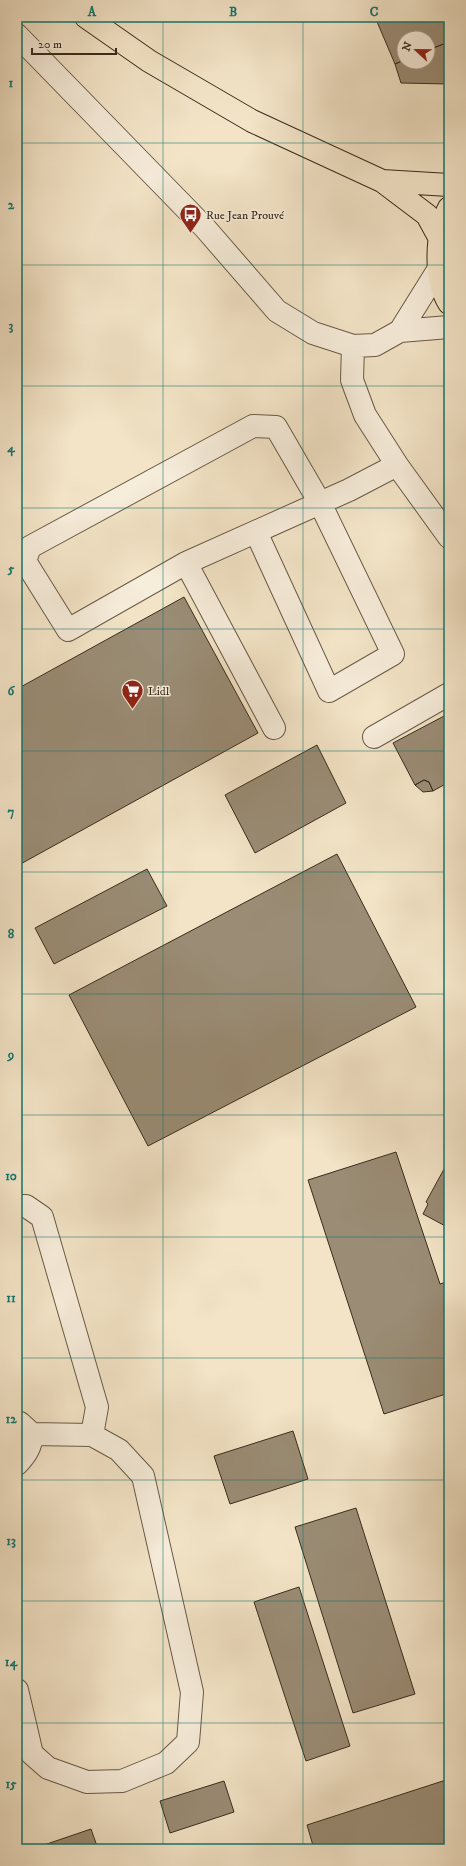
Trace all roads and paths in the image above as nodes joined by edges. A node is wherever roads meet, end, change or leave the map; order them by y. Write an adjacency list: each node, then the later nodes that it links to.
1 (86, 17): 3 (main road)
2 (17, 35): 11 (street)
3 (382, 181): 4 (main road); 6 (main road)
4 (449, 185)
5 (449, 208): 6 (main road)
6 (439, 237): 7 (main road)
7 (438, 270): 8 (main road); 10 (street)
8 (449, 303)
9 (449, 327): 10 (street)
10 (400, 330): 11 (street)
11 (352, 346): 12 (street)
12 (397, 465): 13 (street); 15 (street)
13 (320, 503): 14 (street); 14 (street); 16 (street)
14 (256, 532): 16 (street)
15 (449, 537)
16 (186, 563): 18 (street)
17 (449, 694): 19 (street)
18 (274, 728)
19 (374, 737)
20 (17, 1206): 22 (street)
21 (21, 1422): 22 (street); 23 (street)
22 (92, 1435): 24 (street)
23 (17, 1464)
24 (17, 1690)

